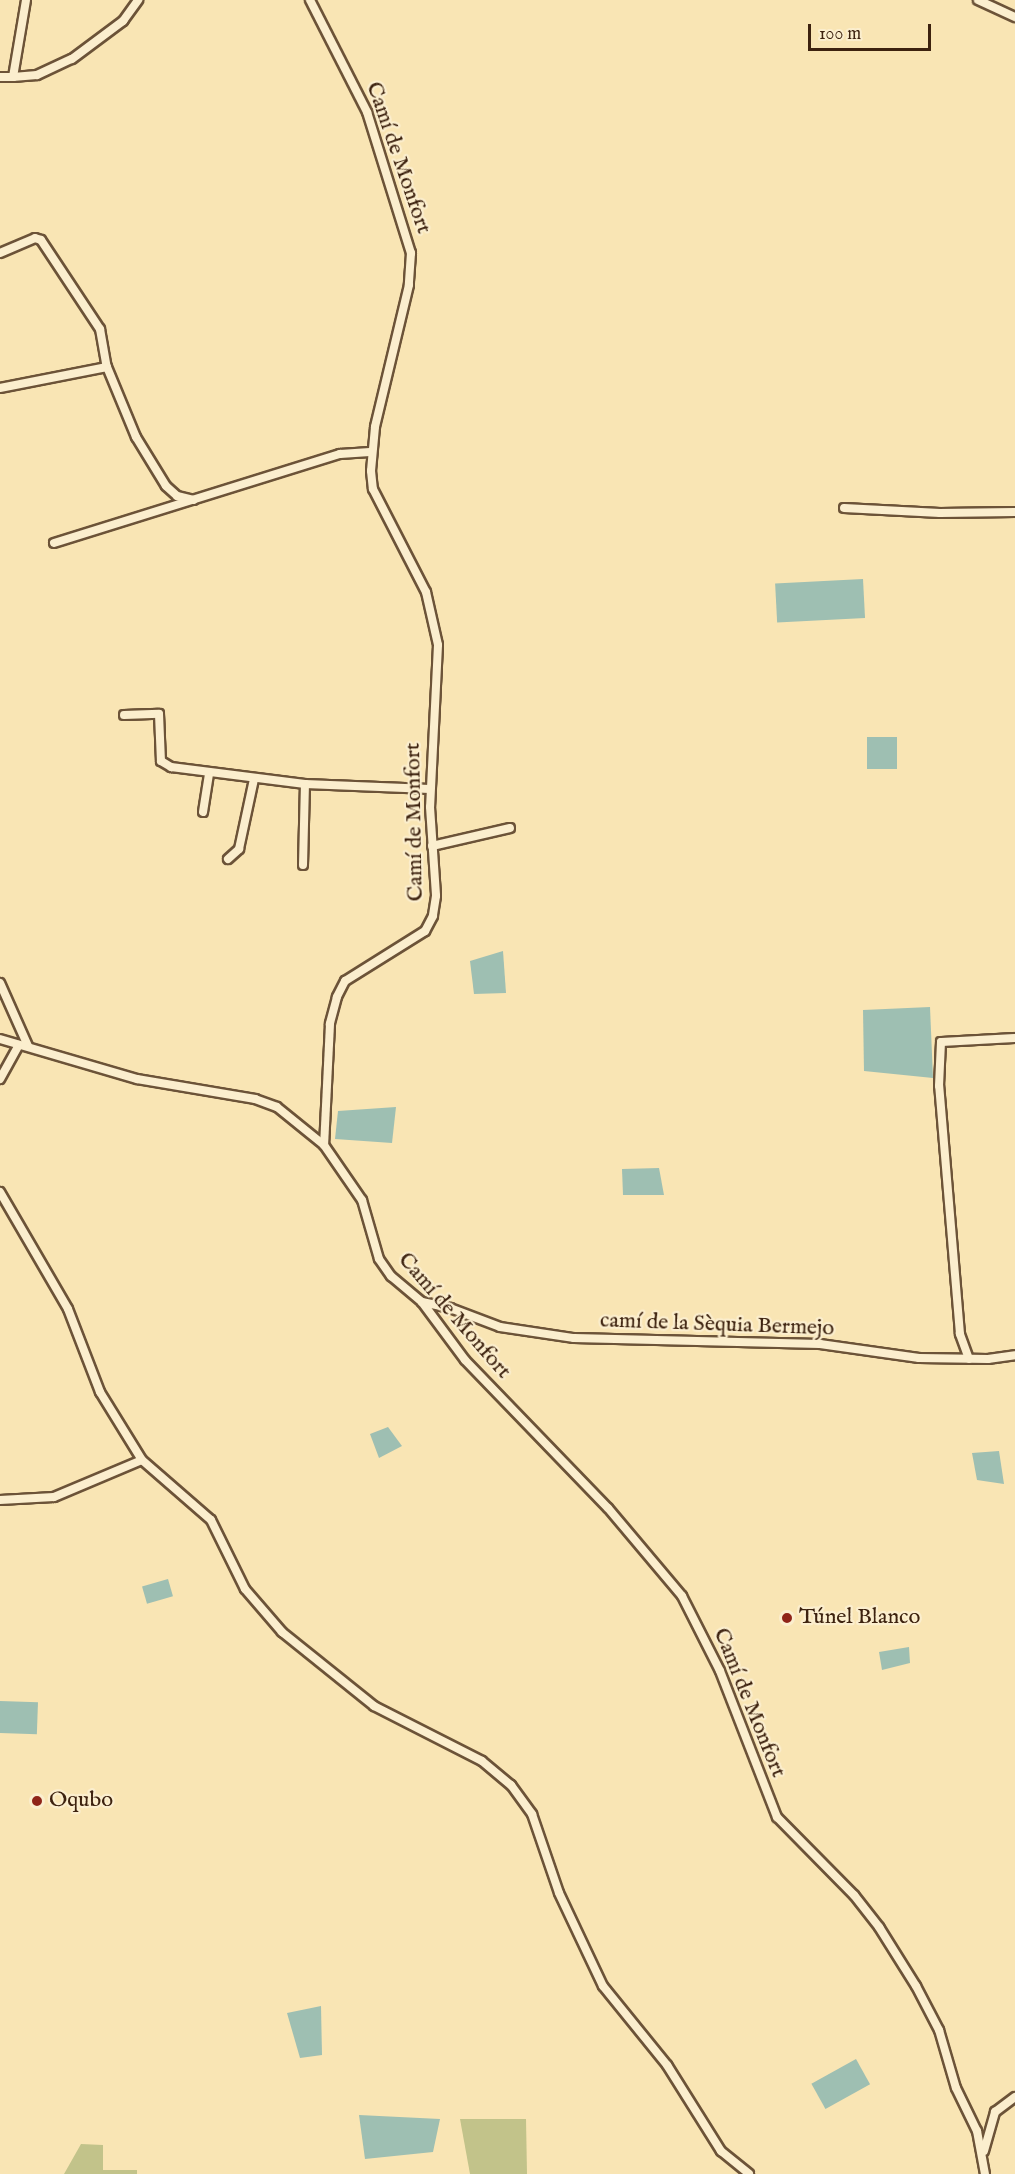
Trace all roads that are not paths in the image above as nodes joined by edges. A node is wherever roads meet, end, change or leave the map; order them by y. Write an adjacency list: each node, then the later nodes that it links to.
1 (26, 0): 7 (street)
2 (138, 0): 7 (street)
3 (310, 0): 11 (street, Camí de Monfort)
4 (978, 0): 5 (street)
5 (1015, 17)
6 (0, 77): 7 (street)
7 (13, 77)
8 (0, 253): 9 (street)
9 (107, 367): 10 (street); 12 (street)
10 (0, 388)
11 (370, 452): 12 (street); 20 (street, Camí de Monfort)
12 (195, 500): 15 (street)
13 (844, 508): 14 (street)
14 (1015, 512)
15 (54, 543)
16 (124, 715): 17 (street)
17 (209, 773): 18 (street); 21 (street)
18 (254, 779): 19 (street); 24 (street)
19 (305, 784): 20 (street); 25 (street)
20 (430, 789): 23 (street, Camí de Monfort)
21 (203, 812)
22 (510, 828): 23 (street)
23 (432, 846): 31 (street, Camí de Monfort)
24 (228, 859)
25 (303, 865)
26 (0, 983): 29 (street)
27 (1015, 1038): 35 (street)
28 (0, 1039): 29 (street)
29 (24, 1045): 30 (street); 31 (street)
30 (0, 1079)
31 (324, 1145): 33 (street, Camí de Monfort)
32 (0, 1192): 36 (street)
33 (422, 1302): 35 (street, camí de la Sèquia Bermejo); 39 (street, Camí de Monfort)
34 (1015, 1355): 35 (street, camí de la Sèquia Bermejo)
35 (969, 1359)
36 (142, 1460): 37 (street); 40 (street)
37 (0, 1500)
38 (1015, 2097): 39 (street)
39 (983, 2155): 41 (street, Camí de Monfort)
40 (749, 2174)
41 (985, 2174)

